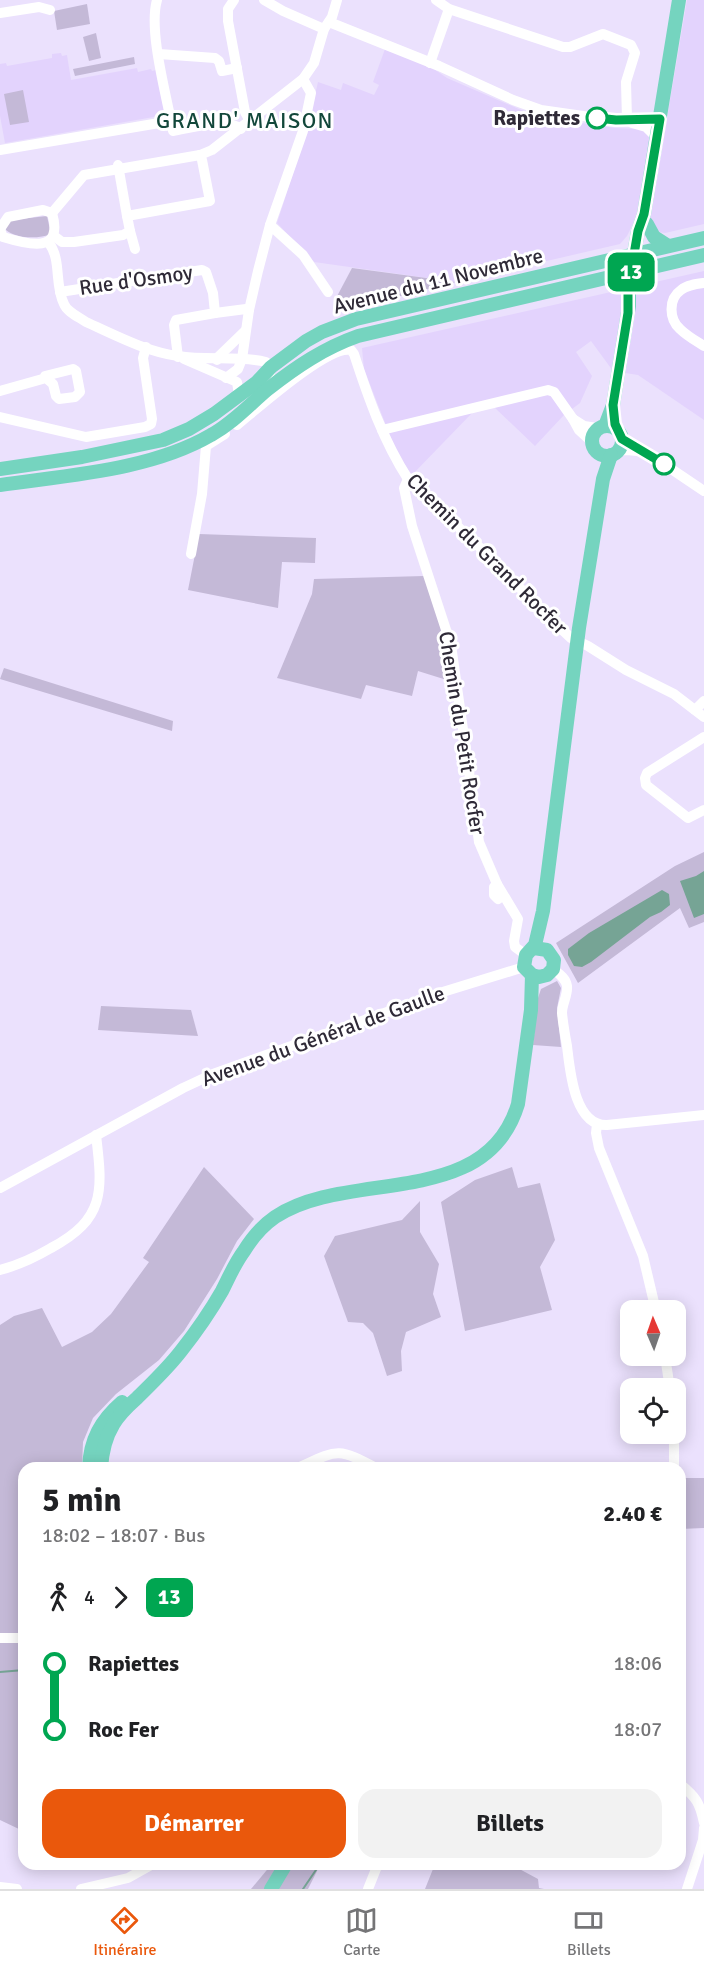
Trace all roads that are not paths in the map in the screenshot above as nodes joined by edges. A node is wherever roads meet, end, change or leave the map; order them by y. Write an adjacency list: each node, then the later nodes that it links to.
1 (157, 0): 11 (street)
2 (234, 0): 13 (street)
3 (264, 0): 10 (street)
4 (337, 0): 10 (street)
5 (436, 0): 7 (street)
6 (680, 0): 15 (main road)
7 (449, 9): 12 (street); 16 (street)
8 (50, 10): 9 (street)
9 (0, 13)
10 (326, 26): 12 (street); 14 (street)
11 (159, 54): 13 (street); 18 (street)
12 (430, 63): 16 (street)
13 (237, 68): 17 (street)
14 (303, 79): 17 (street); 27 (street)
15 (660, 119): 16 (street); 20 (main road)
16 (627, 120): 20 (street)
17 (250, 121): 19 (street)
18 (172, 126): 19 (street); 21 (street)
19 (241, 129): 22 (street)
20 (657, 138): 26 (main road)
21 (0, 150)
22 (200, 155): 23 (street); 25 (street)
23 (118, 166): 24 (street); 25 (street)
24 (52, 213): 28 (street); 31 (street, Rue d'Osmoy)
25 (127, 216): 29 (street)
26 (643, 223): 33 (main road); 36 (main road); 37 (main road)
27 (270, 225): 41 (street); 44 (street)
28 (0, 229): 31 (street)
29 (130, 231): 31 (street); 34 (street)
30 (704, 238): 33 (main road, Avenue du 11 Novembre)
31 (52, 240): 40 (street, Rue d'Osmoy)
32 (704, 245): 37 (main road)
33 (668, 246): 37 (main road, Avenue du 11 Novembre)
34 (135, 249)
35 (704, 255): 37 (main road, Avenue du 11 Novembre)
36 (609, 260): 37 (main road, Avenue du 11 Novembre); 54 (main road, Avenue du 11 Novembre)
37 (637, 262): 38 (main road, Avenue du 11 Novembre); 42 (main road); 43 (main road)
38 (601, 279): 42 (main road, Avenue du 11 Novembre); 43 (main road)
39 (704, 283): 48 (street)
40 (60, 292): 45 (street, Rue d'Osmoy); 49 (street, Rue d'Osmoy)
41 (328, 292)
42 (530, 295): 47 (main road, Avenue du 11 Novembre)
43 (629, 306): 62 (main road)
44 (249, 310): 45 (street); 46 (street)
45 (215, 313): 50 (street)
46 (245, 331): 51 (street); 52 (street)
47 (358, 336): 53 (street); 58 (main road, Avenue du 11 Novembre)
48 (704, 346)
49 (146, 347): 50 (street, Rue d'Osmoy); 60 (street)
50 (178, 357): 51 (street, Rue d'Osmoy); 56 (street, Rue d'Osmoy)
51 (217, 358): 52 (street, Rue d'Osmoy); 56 (street)
52 (242, 359): 54 (street, Rue d'Osmoy); 56 (street)
53 (358, 366): 58 (street); 61 (street, Chemin du Grand Rocfer)
54 (271, 368): 58 (main road, Avenue du 11 Novembre)
55 (46, 378): 59 (street)
56 (225, 378): 57 (street, Rue d'Osmoy)
57 (238, 389): 58 (main road, Avenue du 11 Novembre); 63 (main road, Avenue du 11 Novembre)
58 (266, 389): 65 (main road, Avenue du 11 Novembre); 67 (street)
59 (0, 390)
60 (0, 417)
61 (382, 430): 62 (street); 64 (street, Chemin du Grand Rocfer)
62 (608, 440): 66 (street); 68 (main road)
63 (0, 469)
64 (408, 478): 68 (street, Chemin du Grand Rocfer); 73 (street, Chemin du Petit Rocfer)
65 (0, 485)
66 (704, 491)
67 (191, 554)
68 (577, 641): 70 (street, Chemin du Grand Rocfer); 73 (main road)
69 (704, 701): 70 (street)
70 (700, 713)
71 (704, 736): 72 (street)
72 (704, 810)
73 (537, 963): 75 (street); 76 (street, Avenue du Général de Gaulle); 80 (main road)
74 (704, 1115): 75 (street)
75 (597, 1124): 79 (street)
76 (96, 1135): 77 (street, Avenue du Général de Gaulle); 78 (street)
77 (0, 1188)
78 (0, 1270)
79 (653, 1300)
80 (155, 1378): 82 (main road); 83 (main road)
81 (674, 1444): 86 (street)
82 (89, 1462)
83 (102, 1462)
84 (311, 1462): 85 (street)
85 (365, 1462)
86 (674, 1462)
87 (0, 1638): 88 (street)
88 (18, 1638)
89 (686, 1789): 90 (street)
90 (704, 1823)
91 (704, 1828): 92 (street)
92 (700, 1869): 102 (street)
93 (142, 1870): 97 (street)
94 (282, 1870): 100 (main road)
95 (376, 1870): 101 (street)
96 (0, 1887): 98 (street)
97 (93, 1888): 99 (street)
98 (17, 1889)
99 (81, 1889)
100 (271, 1889)
101 (368, 1889)
102 (687, 1889)

